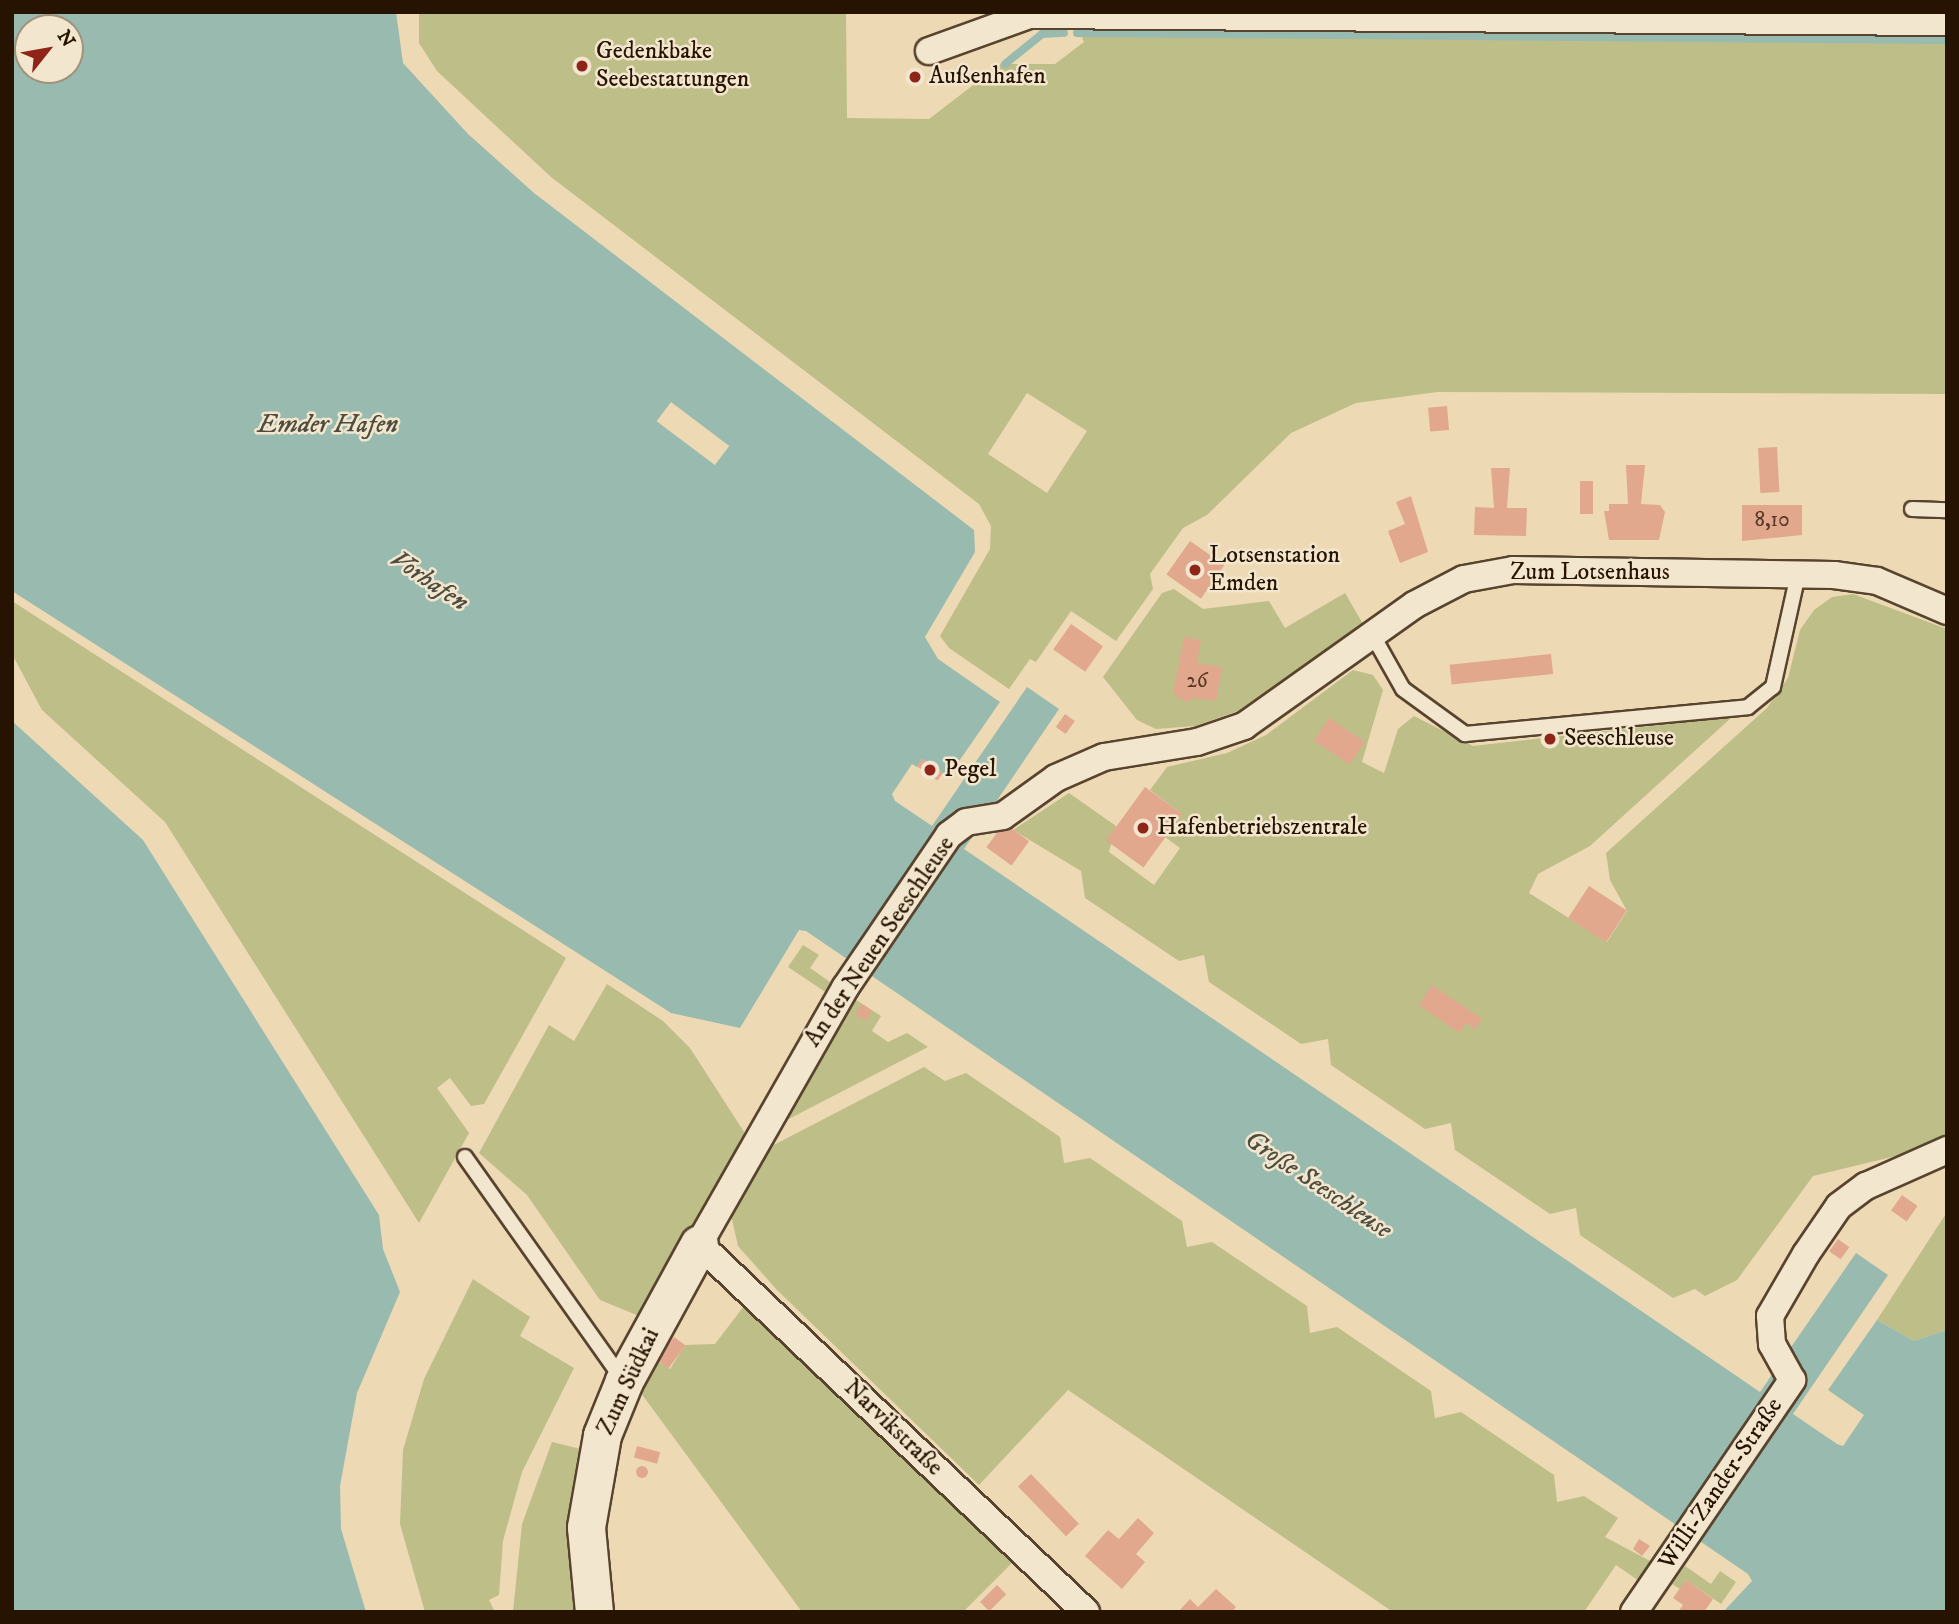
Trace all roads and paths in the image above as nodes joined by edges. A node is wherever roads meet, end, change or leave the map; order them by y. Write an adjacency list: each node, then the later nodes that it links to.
1 (1947, 22): 2 (street)
2 (929, 51)
3 (1912, 509): 4 (lane)
4 (1947, 510)
5 (1798, 574): 6 (street, Zum Lotsenhaus); 7 (street, Zum Lotsenhaus); 7 (lane)
6 (1947, 611)
7 (1372, 634): 8 (street, Zum Lotsenhaus)
8 (1150, 748): 11 (street, An der Neuen Seeschleuse)
9 (1947, 1150): 15 (street, Willi-Zander-Straße)
10 (465, 1157): 12 (lane)
11 (699, 1244): 12 (street, Zum Südkai); 14 (street, Narvikstraße)
12 (624, 1381): 13 (street, Zum Südkai)
13 (594, 1612)
14 (1086, 1612)
15 (1634, 1612)

